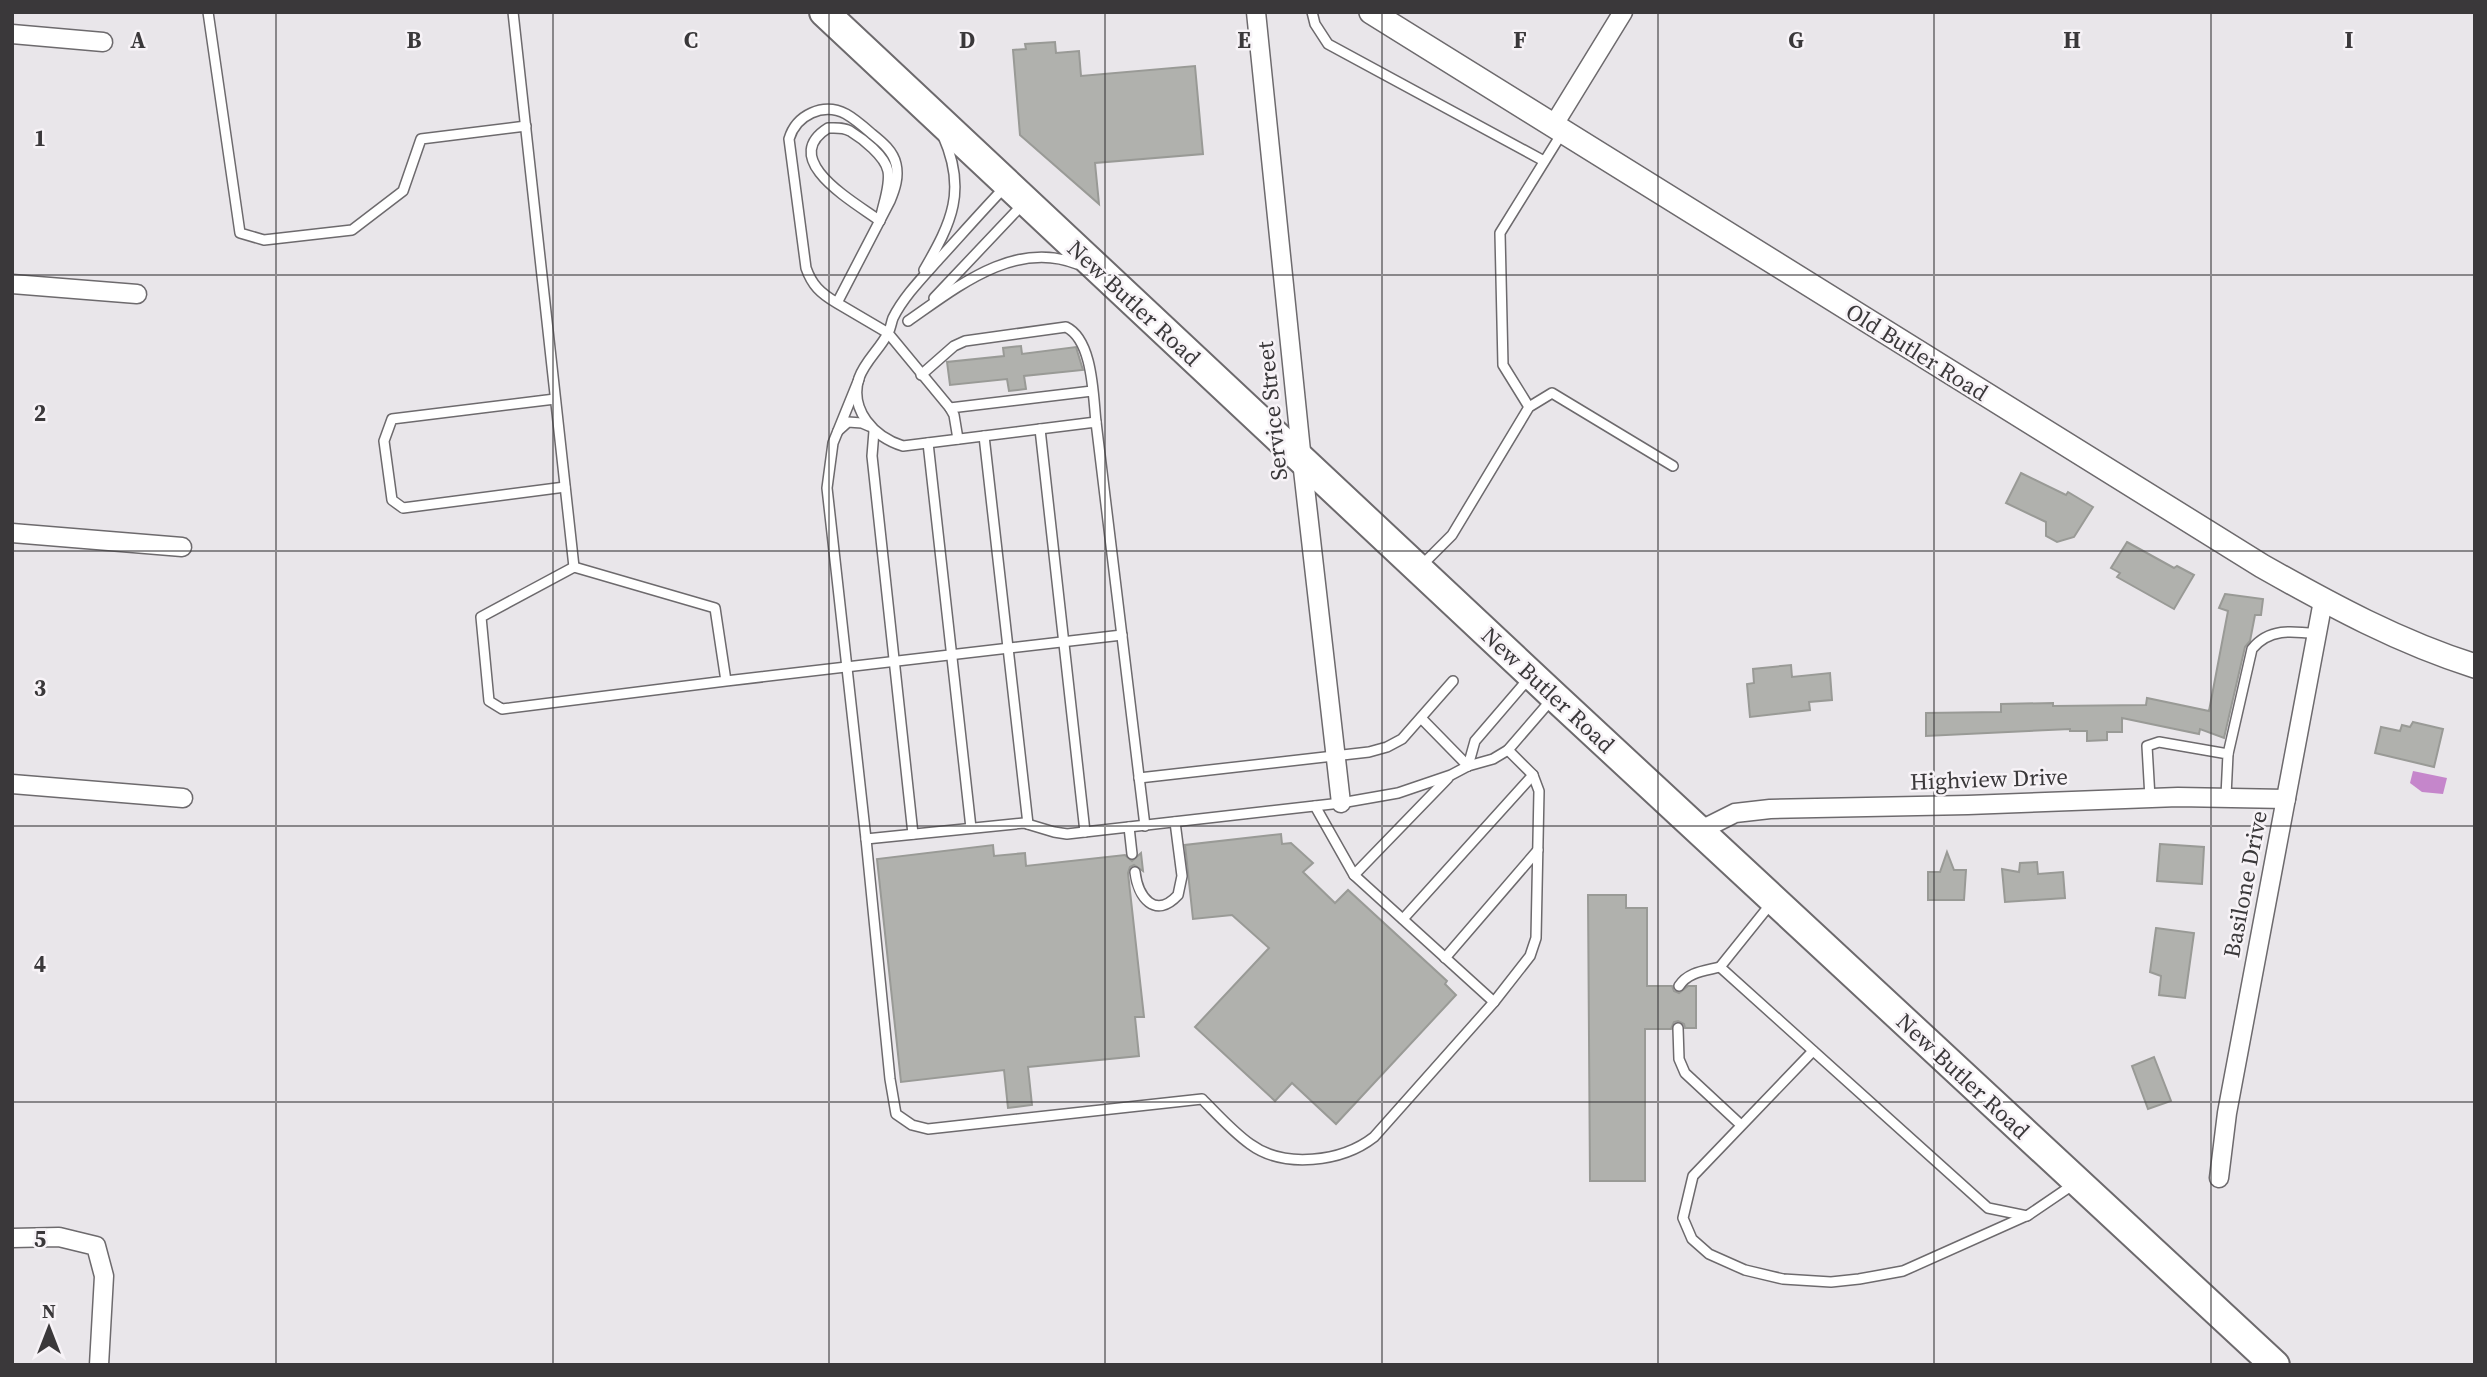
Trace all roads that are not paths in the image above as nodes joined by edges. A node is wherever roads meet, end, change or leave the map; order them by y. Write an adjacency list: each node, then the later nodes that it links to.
1 (208, 12): 11 (lane)
2 (513, 12): 11 (lane)
3 (824, 12): 10 (main road, New Butler Road)
4 (1256, 12): 36 (street, Service Street)
5 (1312, 12): 13 (lane)
6 (1371, 12): 12 (street, Old Butler Road)
7 (1623, 12): 12 (street)
8 (12, 34): 9 (street)
9 (103, 42)
10 (918, 100): 14 (main road, New Butler Road); 18 (lane)
11 (526, 126): 26 (lane)
12 (1558, 129): 13 (lane); 43 (street, Old Butler Road)
13 (1544, 161): 27 (lane)
14 (1016, 193): 17 (main road, New Butler Road); 18 (lane); 21 (lane)
15 (880, 221): 15 (lane); 20 (lane); 20 (lane)
16 (12, 284): 19 (street)
17 (1113, 284): 21 (lane); 36 (main road, New Butler Road)
18 (911, 292): 22 (lane)
19 (137, 294)
20 (836, 303): 22 (lane)
21 (908, 321): 22 (lane)
22 (888, 333): 23 (lane); 24 (lane)
23 (920, 374): 25 (lane); 28 (lane)
24 (859, 379): 30 (lane); 32 (lane)
25 (1092, 391): 28 (lane); 29 (lane)
26 (555, 399): 38 (lane); 38 (lane)
27 (1530, 407): 37 (lane); 42 (lane)
28 (950, 408): 34 (lane)
29 (1096, 422): 31 (lane); 45 (lane)
30 (871, 429): 32 (lane); 35 (lane); 49 (lane)
31 (1040, 429): 33 (lane); 46 (lane)
32 (837, 432): 51 (lane)
33 (984, 436): 34 (lane); 47 (lane)
34 (958, 439): 35 (lane)
35 (928, 443): 48 (lane)
36 (1302, 461): 42 (main road, New Butler Road); 59 (street, Service Street)
37 (1673, 466)
38 (565, 487): 41 (lane)
39 (12, 533): 40 (street)
40 (182, 547)
41 (574, 567): 53 (lane); 53 (lane)
42 (1418, 569): 52 (main road, New Butler Road)
43 (2323, 601): 44 (street, Basilone Drive); 50 (street, Old Butler Road)
44 (2317, 634): 58 (lane); 68 (street, Basilone Drive)
45 (1122, 635): 46 (lane); 63 (lane)
46 (1065, 641): 47 (lane); 77 (lane)
47 (1008, 648): 48 (lane); 72 (lane)
48 (953, 655): 49 (lane); 75 (lane)
49 (895, 662): 51 (lane); 78 (lane)
50 (2475, 666)
51 (847, 668): 53 (lane); 79 (lane)
52 (1532, 675): 55 (main road, New Butler Road); 60 (lane)
53 (726, 681)
54 (1453, 681): 56 (lane)
55 (1554, 696): 57 (lane); 76 (main road, New Butler Road)
56 (1421, 718): 59 (lane); 60 (lane)
57 (1508, 750): 60 (lane); 62 (lane)
58 (2228, 754): 65 (lane); 67 (lane)
59 (1335, 755): 63 (lane); 69 (street, Service Street)
60 (1468, 766): 61 (lane)
61 (1451, 775): 69 (lane); 83 (lane)
62 (1533, 775): 80 (lane); 85 (lane)
63 (1139, 778): 73 (lane)
64 (12, 784): 66 (street)
65 (2226, 796): 67 (street, Highview Drive); 68 (street, Highview Drive)
66 (183, 798)
67 (2150, 798): 76 (street, Highview Drive)
68 (2286, 799): 93 (street, Basilone Drive)
69 (1341, 803): 70 (lane)
70 (1315, 806): 71 (lane); 83 (lane)
71 (1175, 822): 73 (lane); 82 (lane)
72 (1028, 824): 75 (lane); 77 (lane)
73 (1145, 826): 74 (lane)
74 (1129, 827): 77 (lane); 81 (lane)
75 (971, 828): 78 (lane)
76 (1699, 831): 84 (main road, New Butler Road)
77 (1086, 832)
78 (913, 834): 79 (lane)
79 (866, 839): 89 (lane)
80 (1538, 850): 86 (lane); 89 (lane)
81 (1132, 854)
82 (1135, 872)
83 (1354, 875): 85 (lane)
84 (1774, 900): 87 (lane); 94 (main road, New Butler Road)
85 (1403, 919): 86 (lane)
86 (1445, 958): 89 (lane)
87 (1720, 967): 88 (lane); 91 (lane)
88 (1679, 986)
89 (1494, 1002)
90 (1678, 1028): 92 (lane)
91 (1812, 1051): 92 (lane); 95 (lane)
92 (1741, 1125): 95 (lane)
93 (2219, 1178)
94 (2078, 1182): 95 (lane); 98 (main road, New Butler Road)
95 (2026, 1216)
96 (12, 1238): 97 (street)
97 (99, 1365)
98 (2275, 1365)

